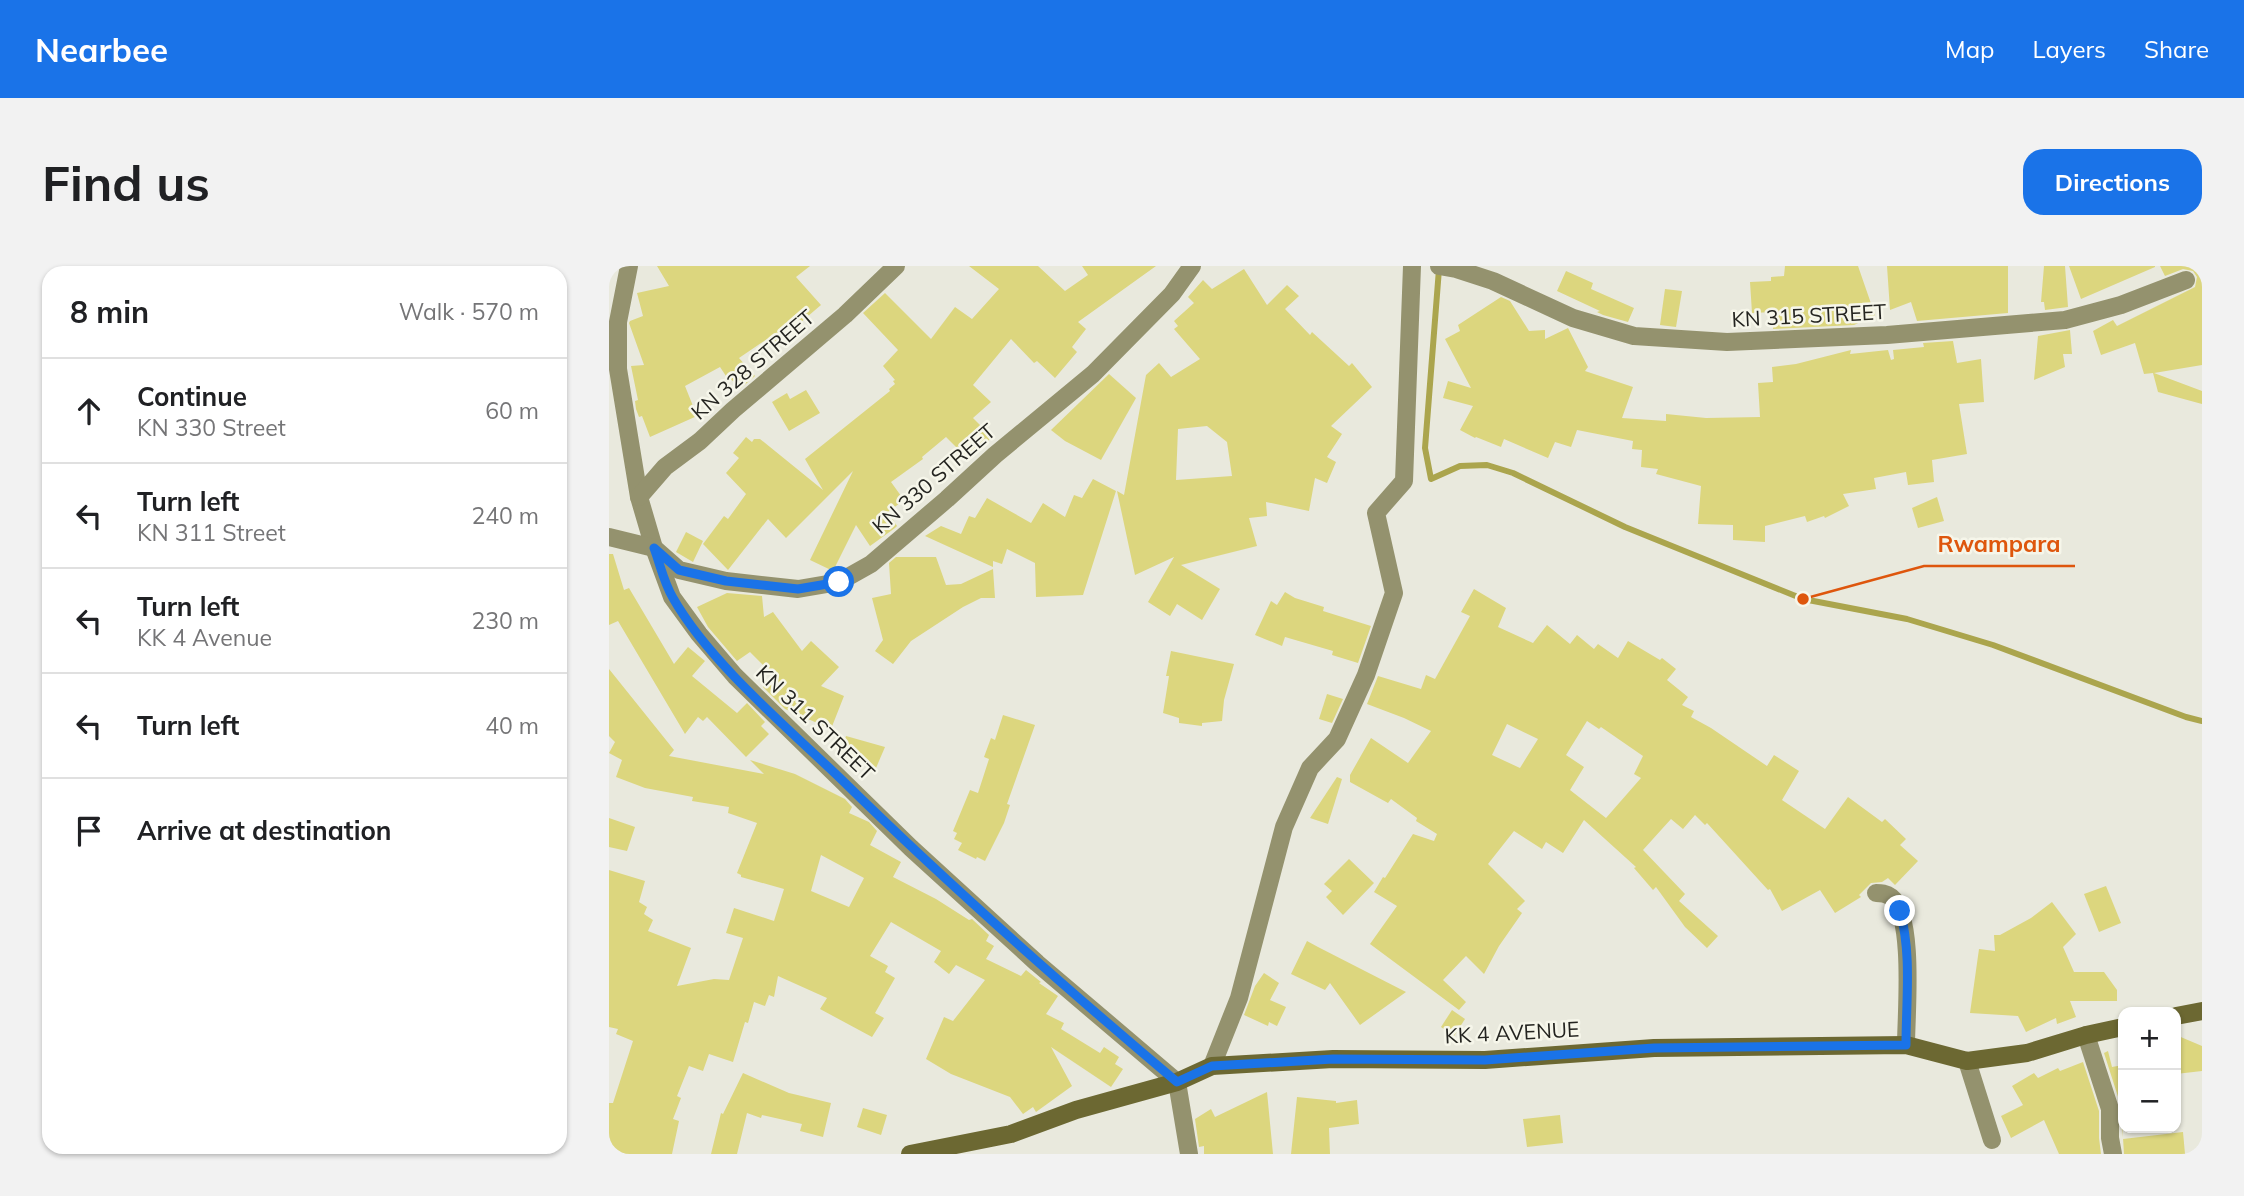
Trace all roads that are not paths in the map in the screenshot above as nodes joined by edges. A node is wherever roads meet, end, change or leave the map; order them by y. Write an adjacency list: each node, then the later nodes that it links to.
1 (629, 266): 7 (street, KN 311 STREET)
2 (895, 266): 9 (street, KN 328 STREET)
3 (1192, 266): 11 (street, KN 330 STREET)
4 (1412, 266): 19 (street)
5 (1439, 266): 6 (street, KN 315 STREET)
6 (2186, 280)
7 (626, 286): 8 (street); 9 (street, KN 311 STREET)
8 (609, 294)
9 (639, 496): 11 (street, KN 311 STREET)
10 (609, 537): 11 (street)
11 (654, 548): 20 (street, KN 311 STREET)
12 (1876, 893): 17 (street)
13 (2202, 1011): 14 (main road)
14 (2181, 1015)
15 (2118, 1028): 16 (main road, KK 4 AVENUE)
16 (2086, 1035): 18 (main road, KK 4 AVENUE); 24 (street)
17 (1906, 1045): 18 (main road, KK 4 AVENUE); 19 (main road, KK 4 AVENUE)
18 (1967, 1061): 21 (street)
19 (1212, 1066): 20 (main road, KK 4 AVENUE)
20 (1177, 1082): 22 (main road, KK 4 AVENUE); 23 (street)
21 (1992, 1140)
22 (910, 1154)
23 (1189, 1154)
24 (2113, 1154)

